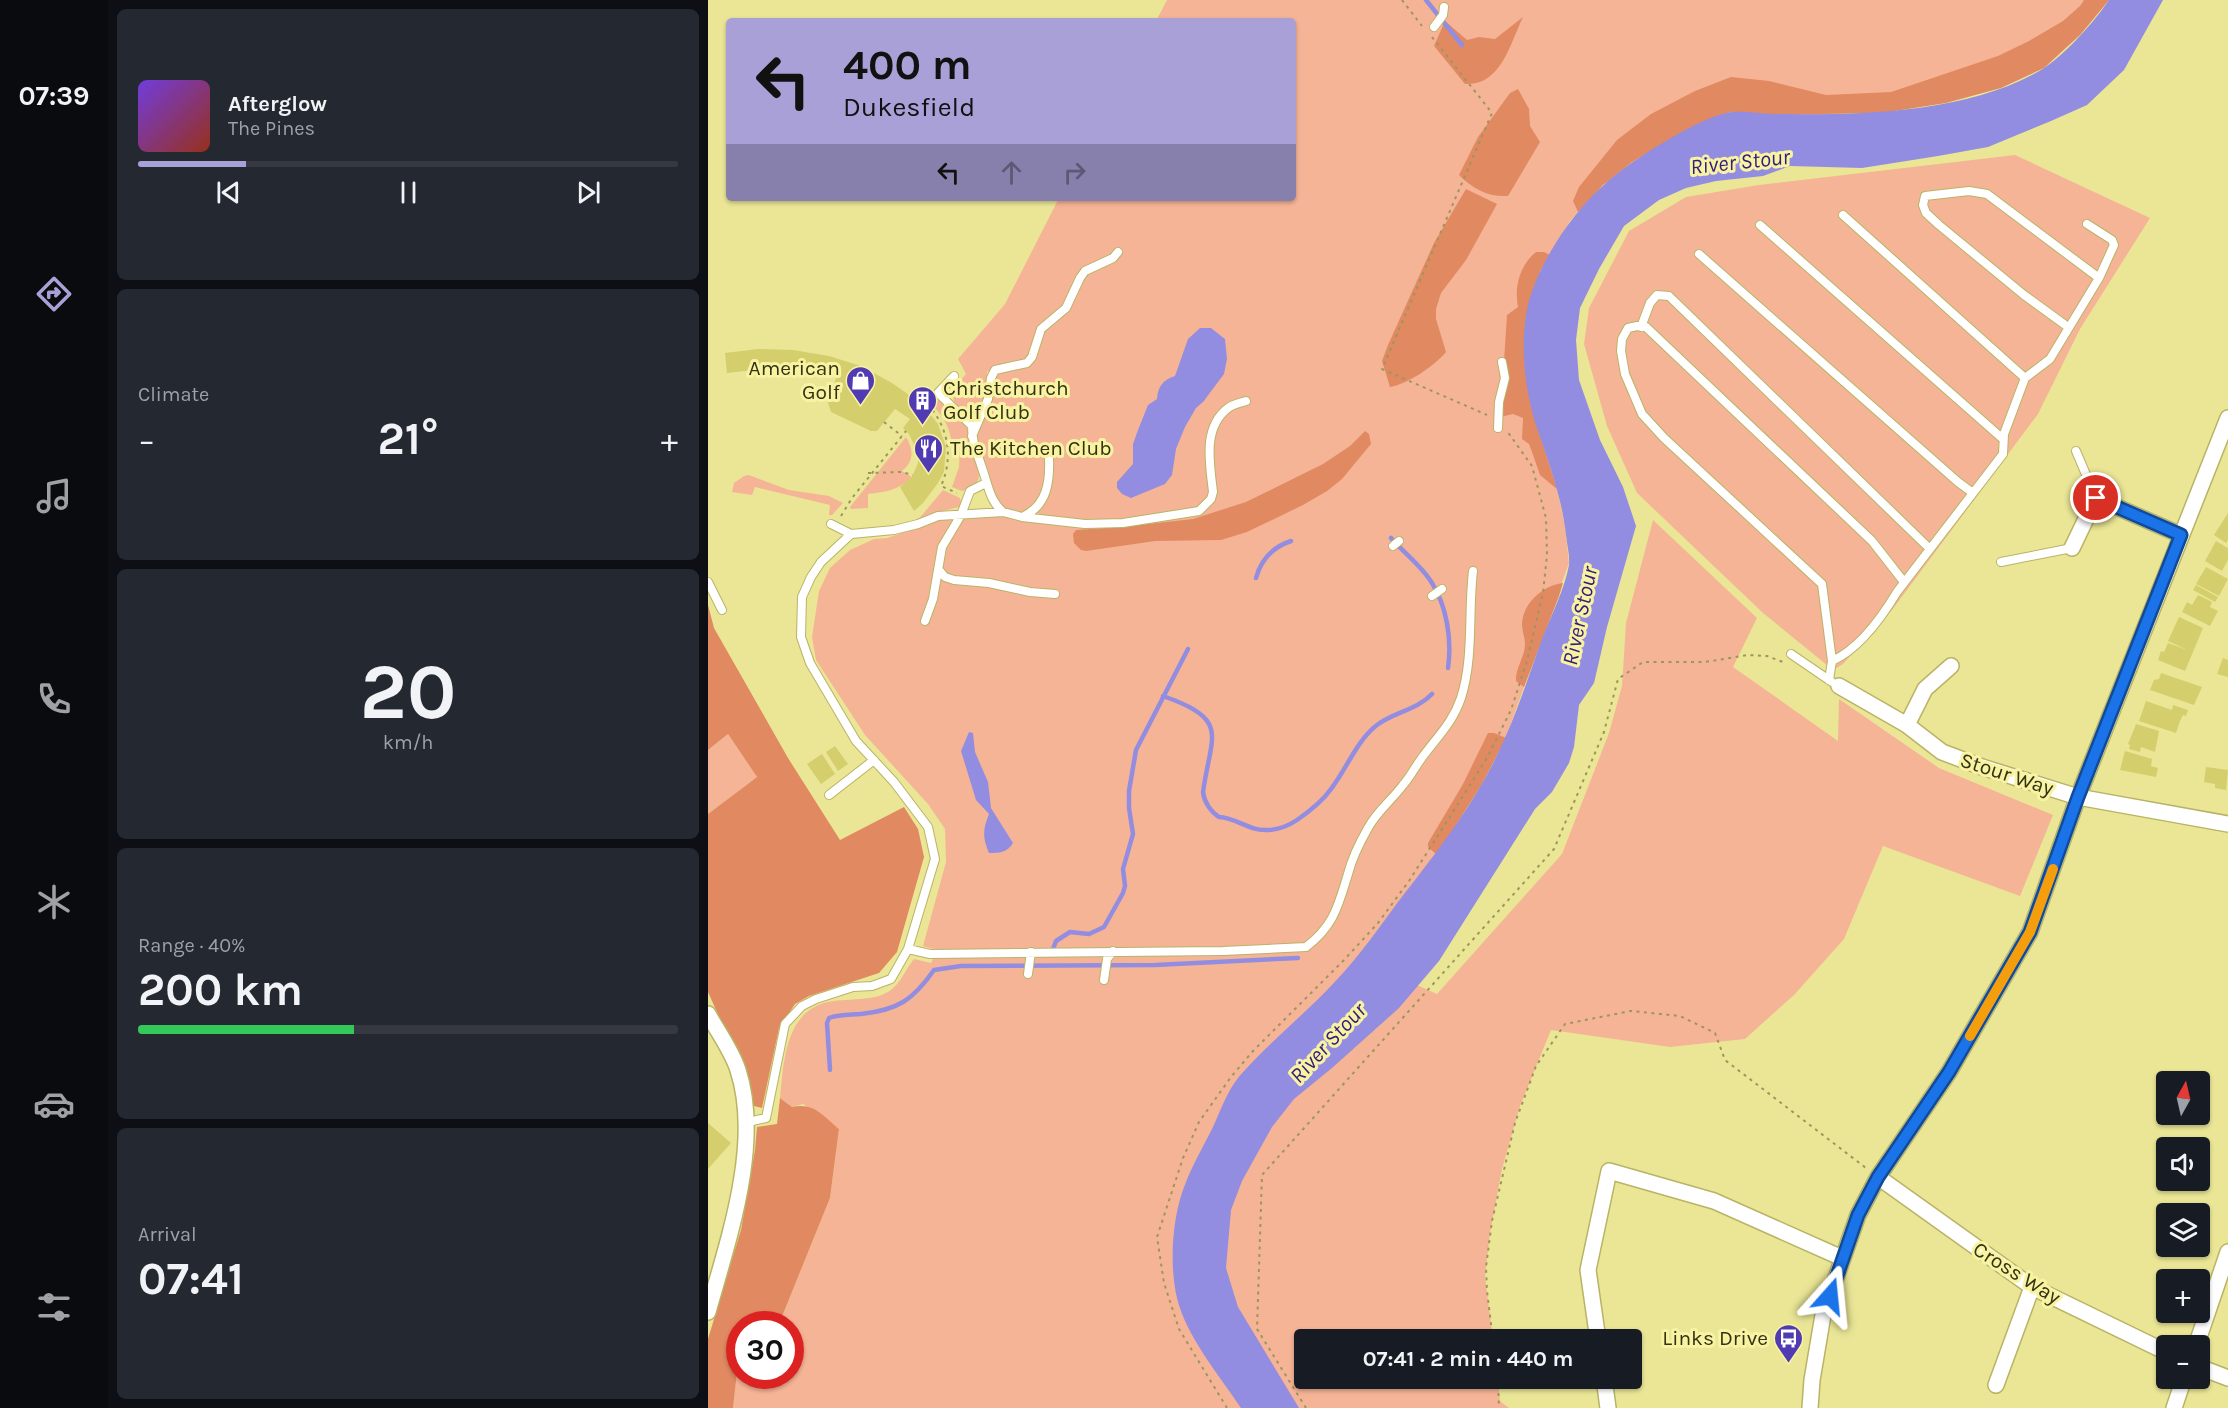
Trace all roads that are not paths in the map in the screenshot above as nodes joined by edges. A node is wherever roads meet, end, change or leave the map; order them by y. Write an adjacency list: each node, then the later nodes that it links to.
1 (1444, 7): 2 (lane)
2 (1434, 27)
3 (1843, 215): 13 (lane)
4 (2087, 224): 8 (lane)
5 (1760, 225): 18 (lane)
6 (1118, 252): 17 (lane)
7 (1699, 254): 22 (lane)
8 (2099, 278): 10 (lane); 10 (lane)
9 (1641, 327): 31 (lane); 36 (lane); 43 (lane)
10 (2068, 327): 13 (lane)
11 (1502, 362): 16 (lane)
12 (954, 376): 17 (lane)
13 (2025, 378): 18 (lane)
14 (1246, 401): 26 (lane)
15 (2228, 418): 29 (street)
16 (1498, 425)
17 (972, 436): 21 (lane)
18 (2003, 439): 22 (lane)
19 (2076, 451): 23 (lane)
20 (1049, 458): 26 (lane)
21 (986, 483): 24 (lane); 25 (lane)
22 (1973, 493): 31 (lane)
23 (2096, 498): 29 (street); 30 (street)
24 (1003, 512): 25 (lane); 26 (lane)
25 (961, 515): 28 (lane); 33 (lane)
26 (1023, 517)
27 (833, 525): 28 (lane)
28 (851, 534): 47 (lane)
29 (2181, 535): 49 (street)
30 (2072, 548): 32 (lane)
31 (1930, 549): 36 (lane)
32 (2001, 562)
33 (939, 570): 38 (lane); 41 (lane)
34 (1473, 571): 52 (lane)
35 (708, 582): 40 (lane)
36 (1904, 582): 43 (lane)
37 (1442, 589): 39 (lane)
38 (1055, 594)
39 (1432, 596)
40 (722, 610)
41 (926, 621)
42 (1791, 654): 45 (lane)
43 (1832, 661): 45 (lane)
44 (1951, 666): 46 (street)
45 (1834, 683): 46 (street, Stour Way)
46 (1907, 725): 49 (street, Stour Way)
47 (874, 760): 48 (lane); 51 (lane)
48 (829, 795)
49 (2078, 797): 50 (street, Stour Way); 58 (street)
50 (2228, 824)
51 (908, 949): 53 (lane); 57 (lane)
52 (1113, 951): 53 (lane); 55 (lane)
53 (1031, 952): 54 (lane)
54 (1028, 974)
55 (1104, 980)
56 (708, 1014): 57 (street)
57 (748, 1122): 62 (street)
58 (1878, 1177): 60 (street); 61 (street, Cross Way)
59 (2228, 1252): 64 (street)
60 (1842, 1258): 63 (street); 72 (street)
61 (2032, 1287): 65 (street, Cross Way); 68 (street)
62 (708, 1312)
63 (1596, 1329)
64 (2200, 1335)
65 (2156, 1347)
66 (2210, 1371): 67 (street)
67 (2228, 1378)
68 (1996, 1385)
69 (1605, 1389): 71 (street)
70 (2180, 1389): 73 (street)
71 (1608, 1408)
72 (1810, 1408)
73 (2174, 1408)

